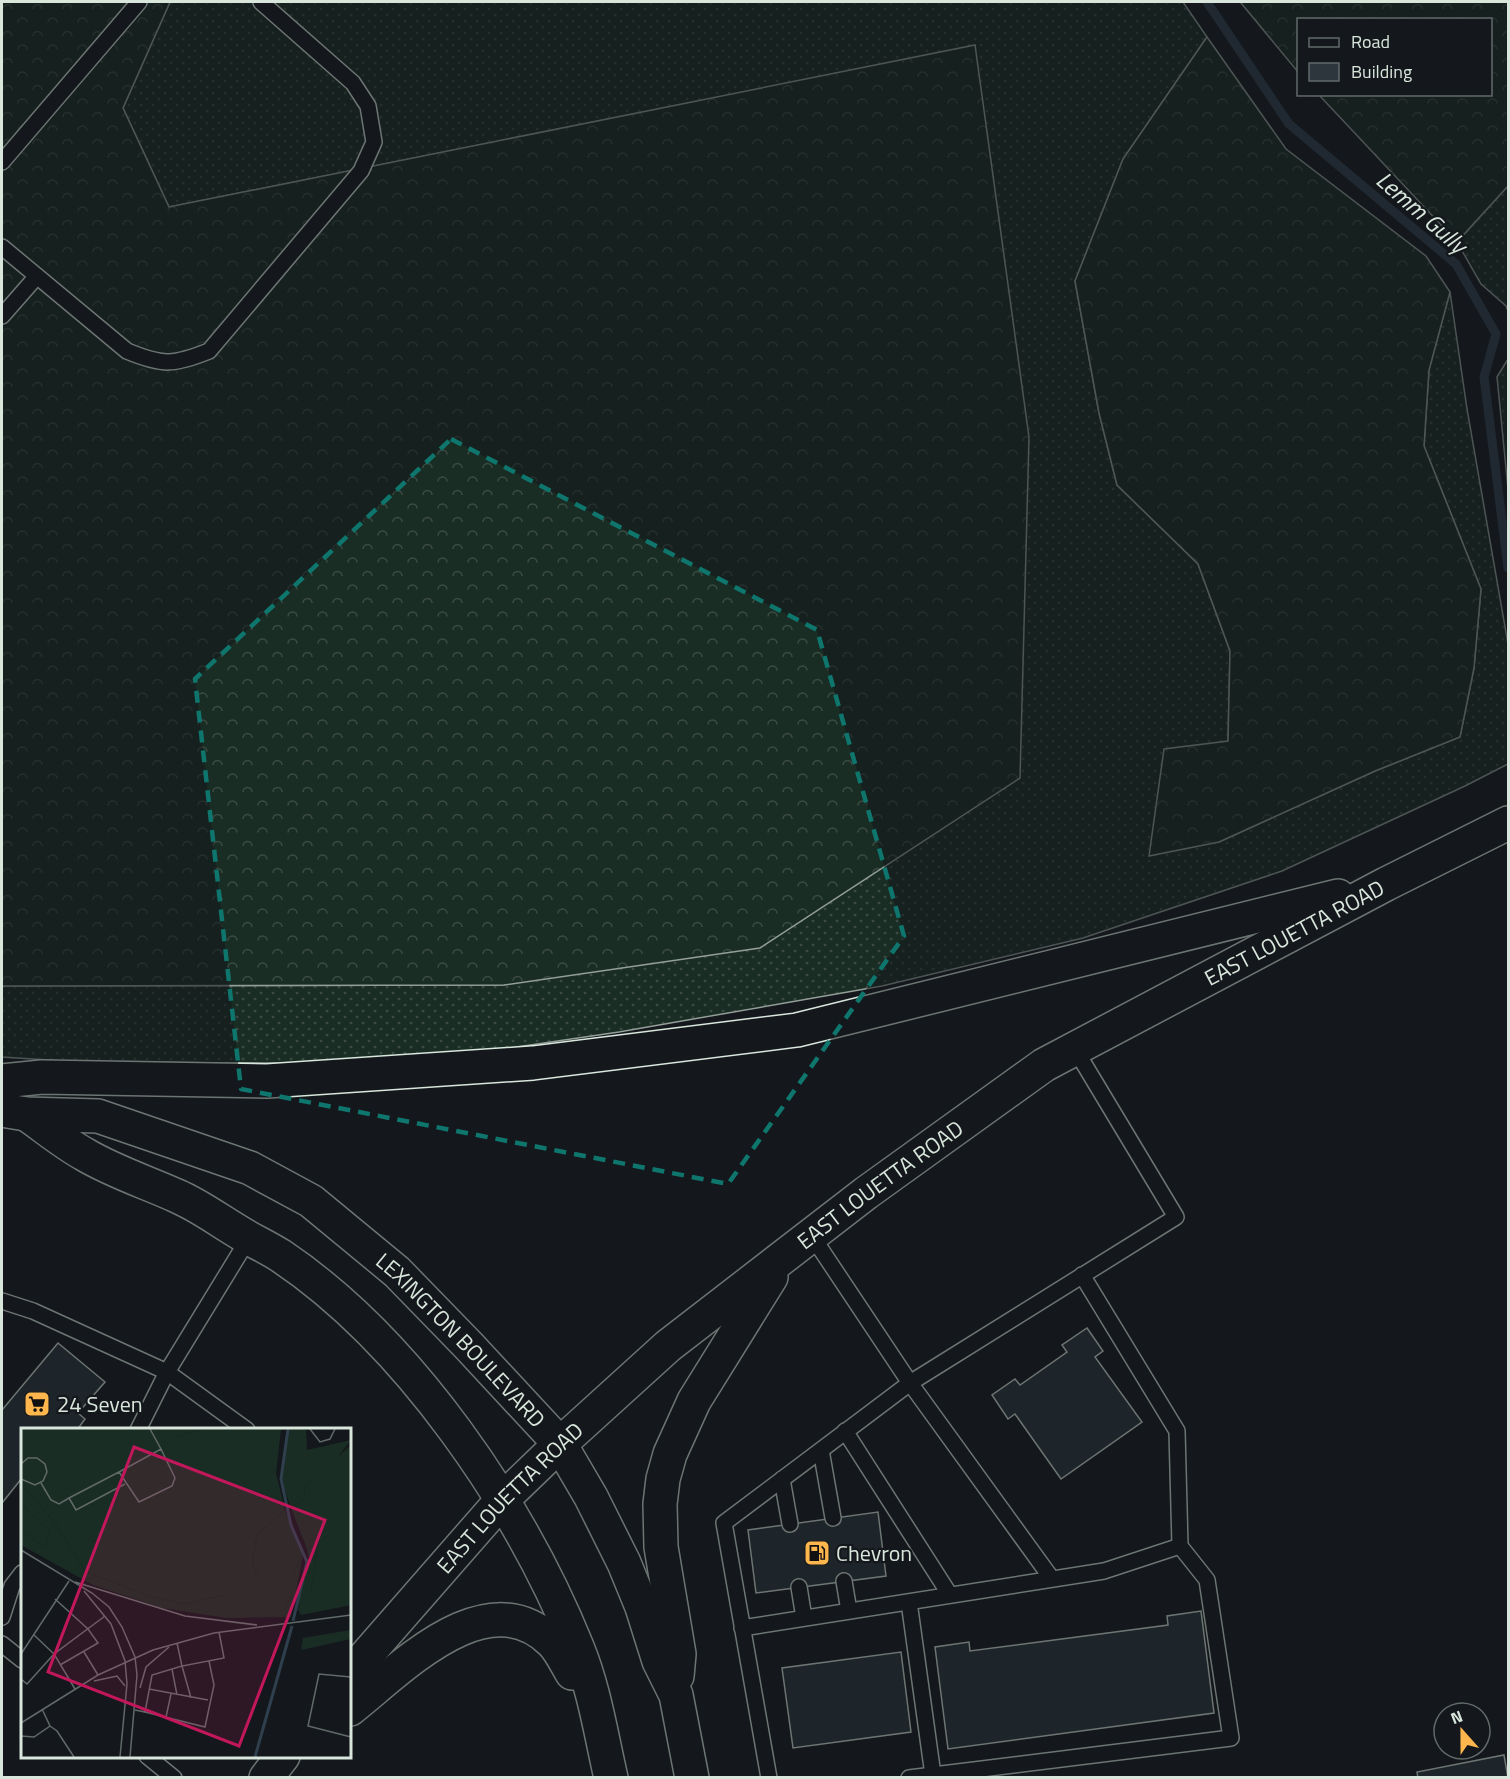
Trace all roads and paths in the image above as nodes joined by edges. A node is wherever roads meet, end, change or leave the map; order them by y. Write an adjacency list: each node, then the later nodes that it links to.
1 (139, 2): 3 (lane)
2 (261, 2): 5 (lane)
3 (2, 162)
4 (2, 247): 5 (lane)
5 (37, 276): 6 (lane)
6 (2, 316)
7 (1509, 823): 8 (main road, EAST LOUETTA ROAD)
8 (1386, 884): 9 (main road, EAST LOUETTA ROAD); 10 (main road)
9 (1075, 1049): 12 (main road, EAST LOUETTA ROAD); 15 (lane)
10 (2, 1081)
11 (14, 1112): 13 (main road, LEXINGTON BOULEVARD); 22 (main road, LEXINGTON BOULEVARD)
12 (812, 1236): 14 (main road, EAST LOUETTA ROAD); 18 (lane)
13 (249, 1238): 17 (lane); 25 (main road, LEXINGTON BOULEVARD)
14 (783, 1258): 22 (main road, EAST LOUETTA ROAD); 42 (main road)
15 (1082, 1275): 18 (lane); 28 (lane)
16 (2, 1301): 17 (lane)
17 (166, 1372): 19 (lane); 20 (lane)
18 (910, 1383): 21 (lane); 30 (lane)
19 (139, 1428)
20 (244, 1428)
21 (845, 1431): 23 (lane); 33 (lane)
22 (560, 1444): 25 (main road, EAST LOUETTA ROAD); 42 (main road, LEXINGTON BOULEVARD)
23 (821, 1450): 24 (lane); 26 (lane)
24 (782, 1479): 27 (lane); 38 (lane)
25 (502, 1500): 41 (main road, EAST LOUETTA ROAD); 44 (main road, LEXINGTON BOULEVARD)
26 (833, 1518)
27 (790, 1524)
28 (1180, 1546): 30 (lane); 46 (lane)
29 (21, 1574): 36 (lane)
30 (1052, 1579): 33 (lane)
31 (844, 1581): 35 (lane)
32 (799, 1587): 37 (lane)
33 (950, 1595): 34 (lane)
34 (909, 1602): 35 (lane); 46 (lane)
35 (849, 1611): 37 (lane)
36 (2, 1617)
37 (804, 1618): 38 (lane)
38 (742, 1628): 50 (lane)
39 (2, 1644): 40 (lane)
40 (21, 1659)
41 (352, 1666)
42 (676, 1695): 49 (main road, LEXINGTON BOULEVARD)
43 (351, 1708): 44 (main road)
44 (597, 1714): 48 (main road, LEXINGTON BOULEVARD)
45 (149, 1758): 47 (lane)
46 (933, 1775): 51 (lane)
47 (174, 1778)
48 (610, 1778)
49 (692, 1778)
50 (769, 1778)
51 (909, 1778)

